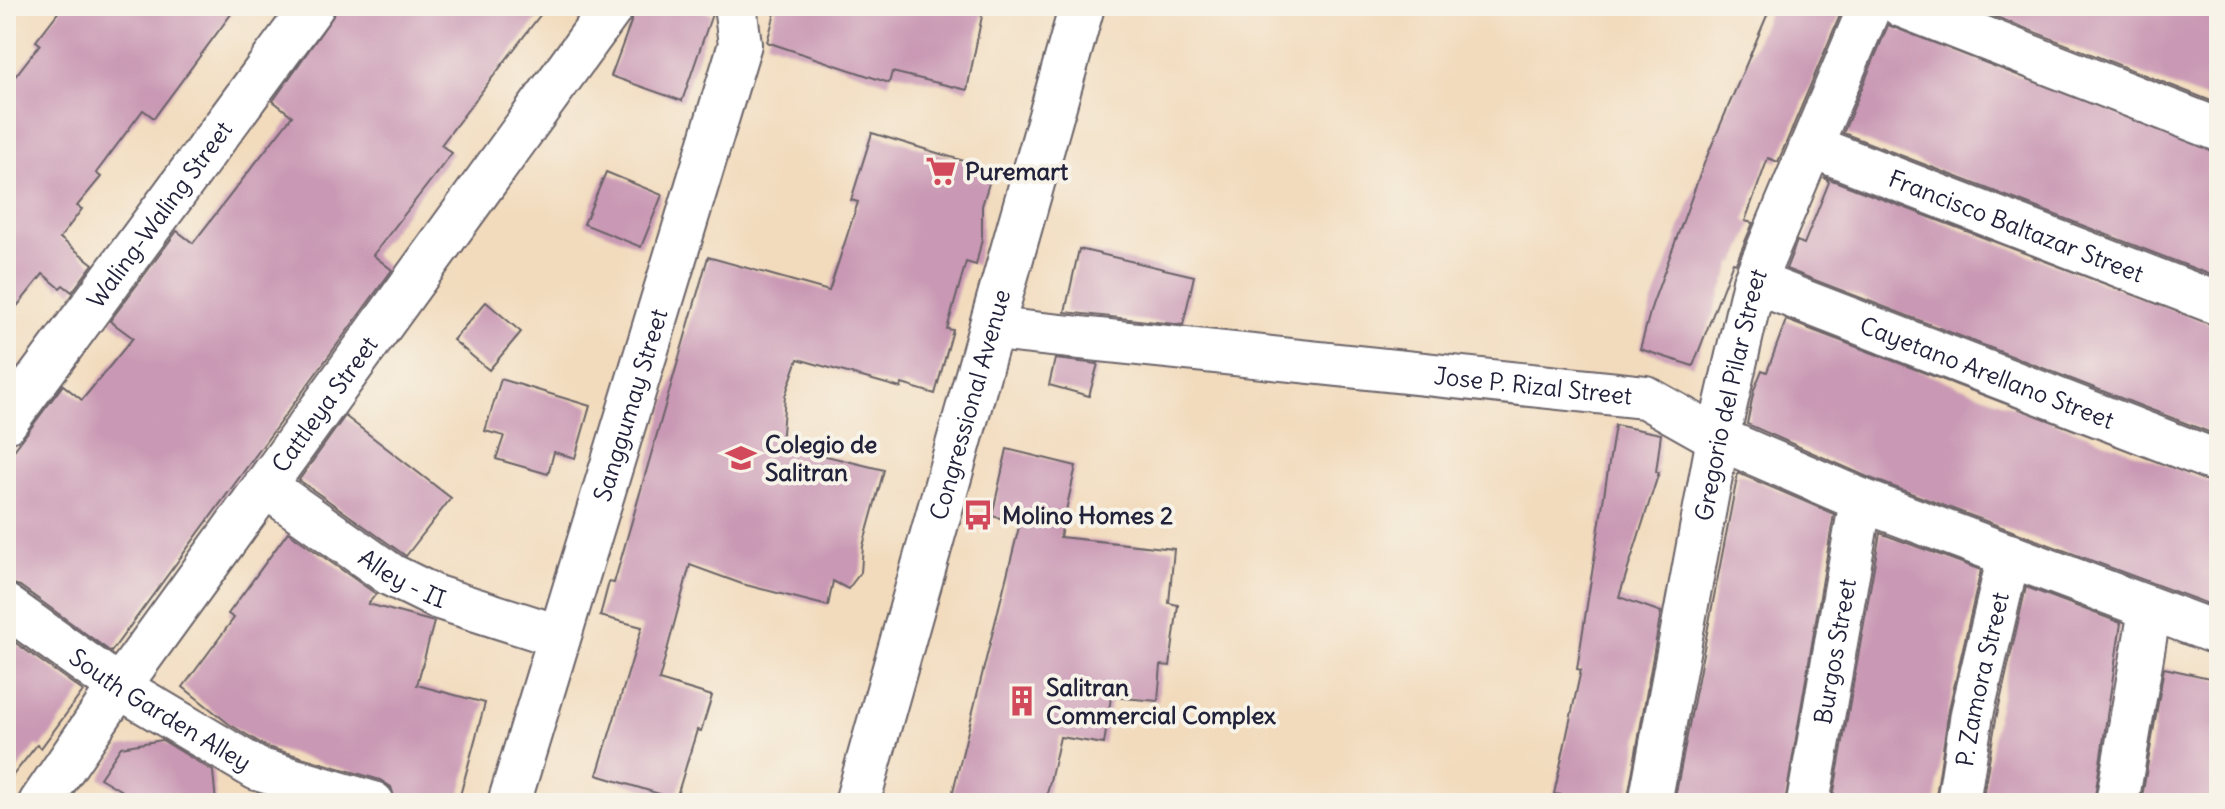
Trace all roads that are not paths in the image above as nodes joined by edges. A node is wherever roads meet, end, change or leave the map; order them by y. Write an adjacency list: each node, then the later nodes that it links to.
1 (313, 6): 12 (street, Waling-Waling Street)
2 (613, 6): 15 (street, Cattleya Street)
3 (735, 6): 21 (street, Sanggumay Street)
4 (1082, 6): 11 (main road, Congressional Avenue)
5 (1870, 6): 8 (street, Gregorio del Pilar Street)
6 (1902, 6): 7 (street)
7 (2219, 130)
8 (1813, 147): 9 (street, Gregorio del Pilar Street); 10 (street, Francisco Baltazar Street)
9 (1754, 282): 13 (street, Gregorio del Pilar Street); 14 (street, Cayetano Arellano Street)
10 (2219, 304)
11 (994, 329): 13 (street, Jose P. Rizal Street); 27 (main road, Congressional Avenue)
12 (6, 422)
13 (1718, 438): 16 (street, Jose P. Rizal Street); 28 (street, Gregorio del Pilar Street)
14 (2219, 462)
15 (265, 486): 21 (street, Alley - II); 22 (street, Cattleya Street)
16 (1861, 500): 17 (street, Jose P. Rizal Street); 29 (street, Burgos Street)
17 (2009, 555): 19 (street, Jose P. Rizal Street); 30 (street, P. Zamora Street)
18 (6, 606): 22 (street, South Garden Alley)
19 (2150, 610): 20 (street, Jose P. Rizal Street); 31 (street)
20 (2219, 634)
21 (558, 636): 26 (street, Sanggumay Street)
22 (119, 687): 23 (street, South Garden Alley); 24 (street, Cattleya Street)
23 (252, 786): 25 (street, South Garden Alley)
24 (40, 803)
25 (373, 803)
26 (509, 803)
27 (857, 803)
28 (1650, 803)
29 (1808, 803)
30 (1958, 803)
31 (2117, 803)

